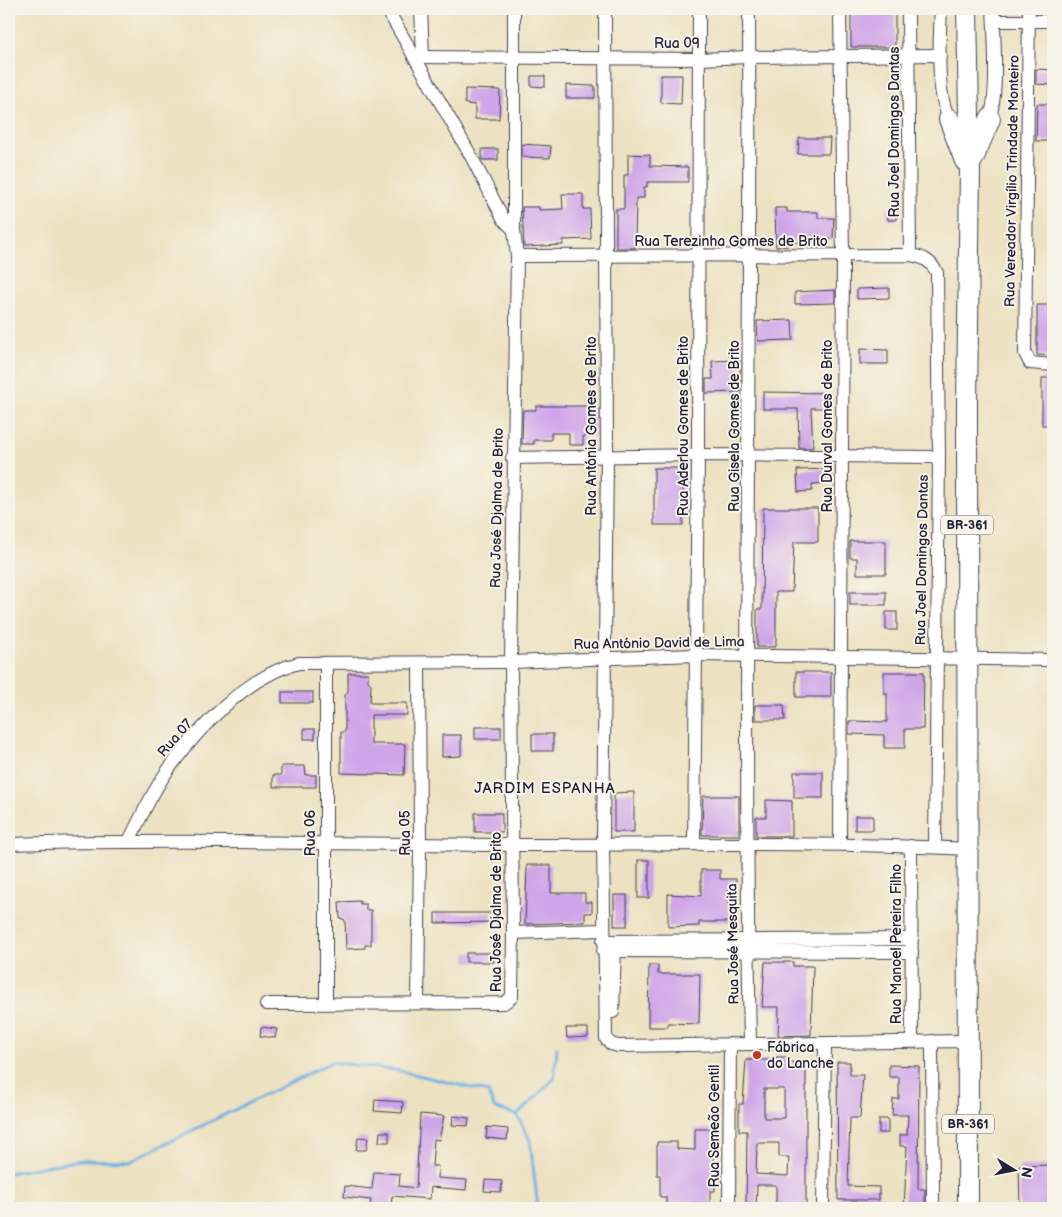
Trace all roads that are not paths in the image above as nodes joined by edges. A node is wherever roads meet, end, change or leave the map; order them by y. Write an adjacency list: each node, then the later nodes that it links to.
1 (387, 9): 18 (street)
2 (421, 9): 18 (street)
3 (514, 9): 19 (street, Rua José Djalma de Brito)
4 (605, 9): 20 (street, Rua Antónia Gomes de Brito)
5 (699, 9): 21 (street, Rua Aderlou Gomes de Brito)
6 (749, 9): 15 (street, Rua Gisela Gomes de Brito)
7 (840, 9): 16 (street, Rua Durval Gomes de Brito)
8 (908, 9): 17 (street, Rua Joel Domingos Dantas)
9 (941, 9): 14 (street)
10 (968, 9): 24 (main road, BR-361)
11 (993, 15): 12 (street); 23 (street)
12 (1029, 15): 13 (street); 34 (street, Rua Vereador Virgílio Trindade Monteiro)
13 (1053, 21)
14 (940, 55): 17 (street, Rua 09); 22 (street)
15 (749, 56): 16 (street, Rua 09); 21 (street, Rua 09); 27 (street, Rua Gisela Gomes de Brito)
16 (840, 56): 17 (street, Rua 09); 31 (street, Rua Durval Gomes de Brito)
17 (908, 56): 28 (street, Rua Joel Domingos Dantas)
18 (418, 57): 19 (street, Rua 09); 26 (street)
19 (514, 58): 20 (street, Rua 09); 26 (street, Rua José Djalma de Brito)
20 (605, 58): 21 (street, Rua 09); 32 (street, Rua Antónia Gomes de Brito)
21 (700, 59): 30 (street, Rua Aderlou Gomes de Brito)
22 (949, 119): 24 (street); 25 (main road)
23 (990, 119): 24 (street); 25 (main road)
24 (969, 129): 25 (main road, BR-361)
25 (969, 170): 46 (main road, BR-361)
26 (514, 230): 29 (street, Rua José Djalma de Brito)
27 (748, 255): 30 (street, Rua Terezinha Gomes de Brito); 31 (street, Rua Terezinha Gomes de Brito); 37 (street, Rua Gisela Gomes de Brito)
28 (910, 255): 31 (street, Rua Terezinha Gomes de Brito); 33 (street, Rua Terezinha Gomes de Brito)
29 (517, 256): 32 (street, Rua Terezinha Gomes de Brito); 40 (street, Rua José Djalma de Brito)
30 (699, 256): 32 (street, Rua Terezinha Gomes de Brito); 35 (street, Rua Aderlou Gomes de Brito)
31 (843, 256): 38 (street, Rua Durval Gomes de Brito)
32 (606, 257): 36 (street, Rua Antónia Gomes de Brito)
33 (937, 273): 39 (street, Rua Joel Domingos Dantas)
34 (1053, 365)
35 (698, 455): 36 (street); 37 (street); 41 (street, Rua Aderlou Gomes de Brito)
36 (607, 456): 40 (street); 43 (street, Rua Antónia Gomes de Brito)
37 (750, 456): 38 (street); 42 (street, Rua Gisela Gomes de Brito)
38 (842, 456): 39 (street); 44 (street, Rua Durval Gomes de Brito)
39 (939, 457): 45 (street, Rua Joel Domingos Dantas)
40 (512, 458): 48 (street, Rua José Djalma de Brito)
41 (695, 655): 42 (street, Rua António David de Lima); 43 (street, Rua António David de Lima); 54 (street, Rua Aderlou Gomes de Brito)
42 (748, 657): 44 (street, Rua António David de Lima); 55 (street, Rua Gisela Gomes de Brito)
43 (604, 658): 48 (street, Rua António David de Lima); 58 (street, Rua Antónia Gomes de Brito)
44 (841, 658): 45 (street, Rua António David de Lima); 59 (street, Rua Durval Gomes de Brito)
45 (936, 660): 46 (street, Rua António David de Lima); 62 (street, Rua Joel Domingos Dantas)
46 (967, 660): 47 (street, Rua António David de Lima); 63 (main road, BR-361)
47 (1053, 660)
48 (511, 662): 50 (street, Rua António David de Lima); 60 (street, Rua José Djalma de Brito)
49 (326, 663): 50 (street, Rua António David de Lima); 51 (street, Rua António David de Lima); 53 (street, Rua 06)
50 (419, 663): 57 (street, Rua 05)
51 (267, 674): 52 (street, Rua 07)
52 (129, 841): 53 (street); 56 (street)
53 (325, 842): 57 (street); 70 (street, Rua 06)
54 (694, 843): 55 (street); 58 (street)
55 (746, 843): 59 (street); 65 (street, Rua José Mesquita)
56 (9, 844)
57 (420, 844): 60 (street); 71 (street, Rua 05)
58 (603, 844): 60 (street); 67 (street, Rua Antónia Gomes de Brito)
59 (840, 844): 61 (street)
60 (511, 845): 64 (street, Rua José Djalma de Brito)
61 (911, 846): 62 (street); 66 (street, Rua Manoel Pereira Filho)
62 (935, 847): 63 (street)
63 (967, 849): 75 (main road, BR-361)
64 (514, 933): 67 (street); 71 (street, Rua José Djalma de Brito)
65 (748, 939): 66 (street); 67 (street); 69 (street, Rua José Mesquita)
66 (912, 939): 68 (street, Rua Manoel Pereira Filho)
67 (608, 943): 69 (street); 77 (street, Rua Antónia Gomes de Brito)
68 (912, 952): 69 (street); 73 (street, Rua Manoel Pereira Filho)
69 (748, 953): 78 (street, Rua José Mesquita)
70 (326, 1003): 71 (street); 72 (street)
71 (418, 1003)
72 (266, 1004)
73 (912, 1041): 74 (street); 76 (street)
74 (932, 1041): 75 (street); 81 (street)
75 (967, 1041): 82 (main road, BR-361)
76 (825, 1043): 78 (street); 80 (street)
77 (730, 1044): 78 (street); 79 (street, Rua Semeão Gentil)
78 (750, 1044)
79 (729, 1208)
80 (823, 1208)
81 (933, 1208)
82 (968, 1208)

